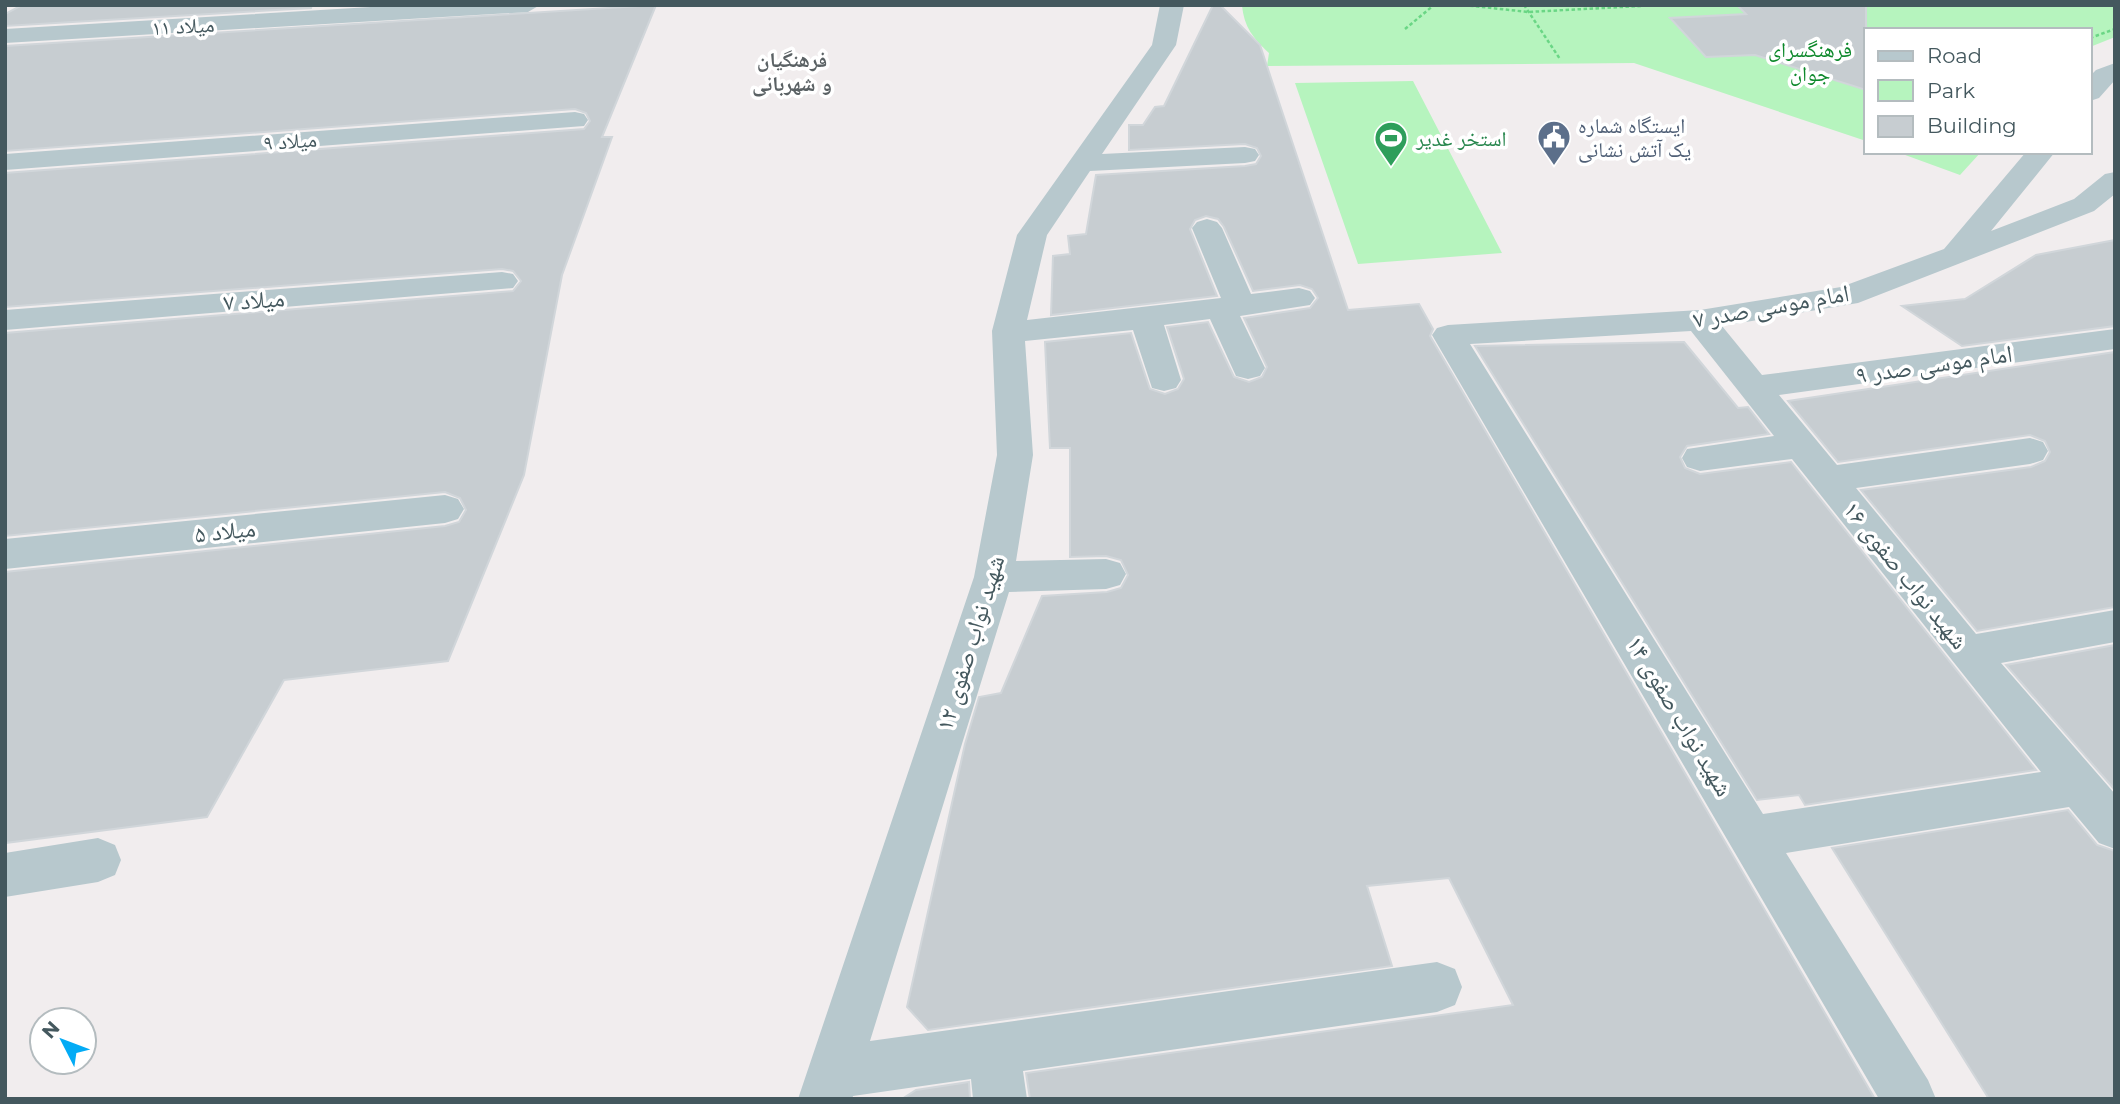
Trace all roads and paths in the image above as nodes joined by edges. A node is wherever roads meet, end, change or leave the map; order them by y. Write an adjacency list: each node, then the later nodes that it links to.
1 (528, 5): 7 (street, میلاد ۱۱)
2 (1172, 5): 20 (street, شهید نواب صفوی ۱۲)
3 (1434, 5): 9 (path)
4 (1464, 5): 8 (path)
5 (1524, 5): 8 (path)
6 (1659, 5): 8 (path)
7 (321, 12): 11 (street, میلاد ۱۱)
8 (1528, 12): 13 (path)
9 (1405, 29)
10 (2115, 29): 12 (path)
11 (5, 36)
12 (2092, 37)
13 (1560, 59)
14 (2115, 71): 15 (street)
15 (2092, 91)
16 (575, 120): 19 (street, میلاد ۹)
17 (2038, 154): 23 (street, امام موسی صدر ۷)
18 (1245, 155): 20 (street)
19 (5, 162)
20 (1085, 163): 30 (street, شهید نواب صفوی ۱۲)
21 (2115, 180): 23 (street)
22 (1207, 228): 26 (street)
23 (1955, 255): 29 (street, امام موسی صدر ۷)
24 (502, 281): 28 (street, میلاد ۷)
25 (1299, 298): 26 (street)
26 (1231, 307): 27 (street); 33 (street)
27 (1146, 318): 30 (street); 34 (street)
28 (5, 320)
29 (1700, 320): 31 (street, امام موسی صدر ۷); 35 (street, شهید نواب صفوی ۱۶)
30 (1008, 331): 43 (street, شهید نواب صفوی ۱۲)
31 (1448, 335): 48 (street, شهید نواب صفوی ۱۴)
32 (2115, 339): 35 (street, امام موسی صدر ۹)
33 (1248, 368)
34 (1164, 380)
35 (1753, 387): 36 (street, شهید نواب صفوی ۱۶)
36 (1801, 445): 38 (street); 39 (street, شهید نواب صفوی ۱۶)
37 (2029, 452): 39 (street)
38 (1700, 458)
39 (1828, 479): 45 (street, شهید نواب صفوی ۱۶)
40 (445, 509): 41 (street, میلاد ۵)
41 (5, 554)
42 (1106, 574): 43 (street)
43 (994, 577): 53 (street, شهید نواب صفوی ۱۲)
44 (2115, 626): 45 (street)
45 (1967, 652): 46 (street, شهید نواب صفوی ۱۶)
46 (2077, 786): 47 (street, شهید نواب صفوی ۱۶); 48 (street)
47 (2115, 828)
48 (1753, 837): 54 (street, شهید نواب صفوی ۱۴)
49 (98, 860): 50 (street)
50 (5, 875)
51 (1437, 987): 52 (street)
52 (997, 1074): 53 (street)
53 (830, 1086)
54 (1909, 1099)

